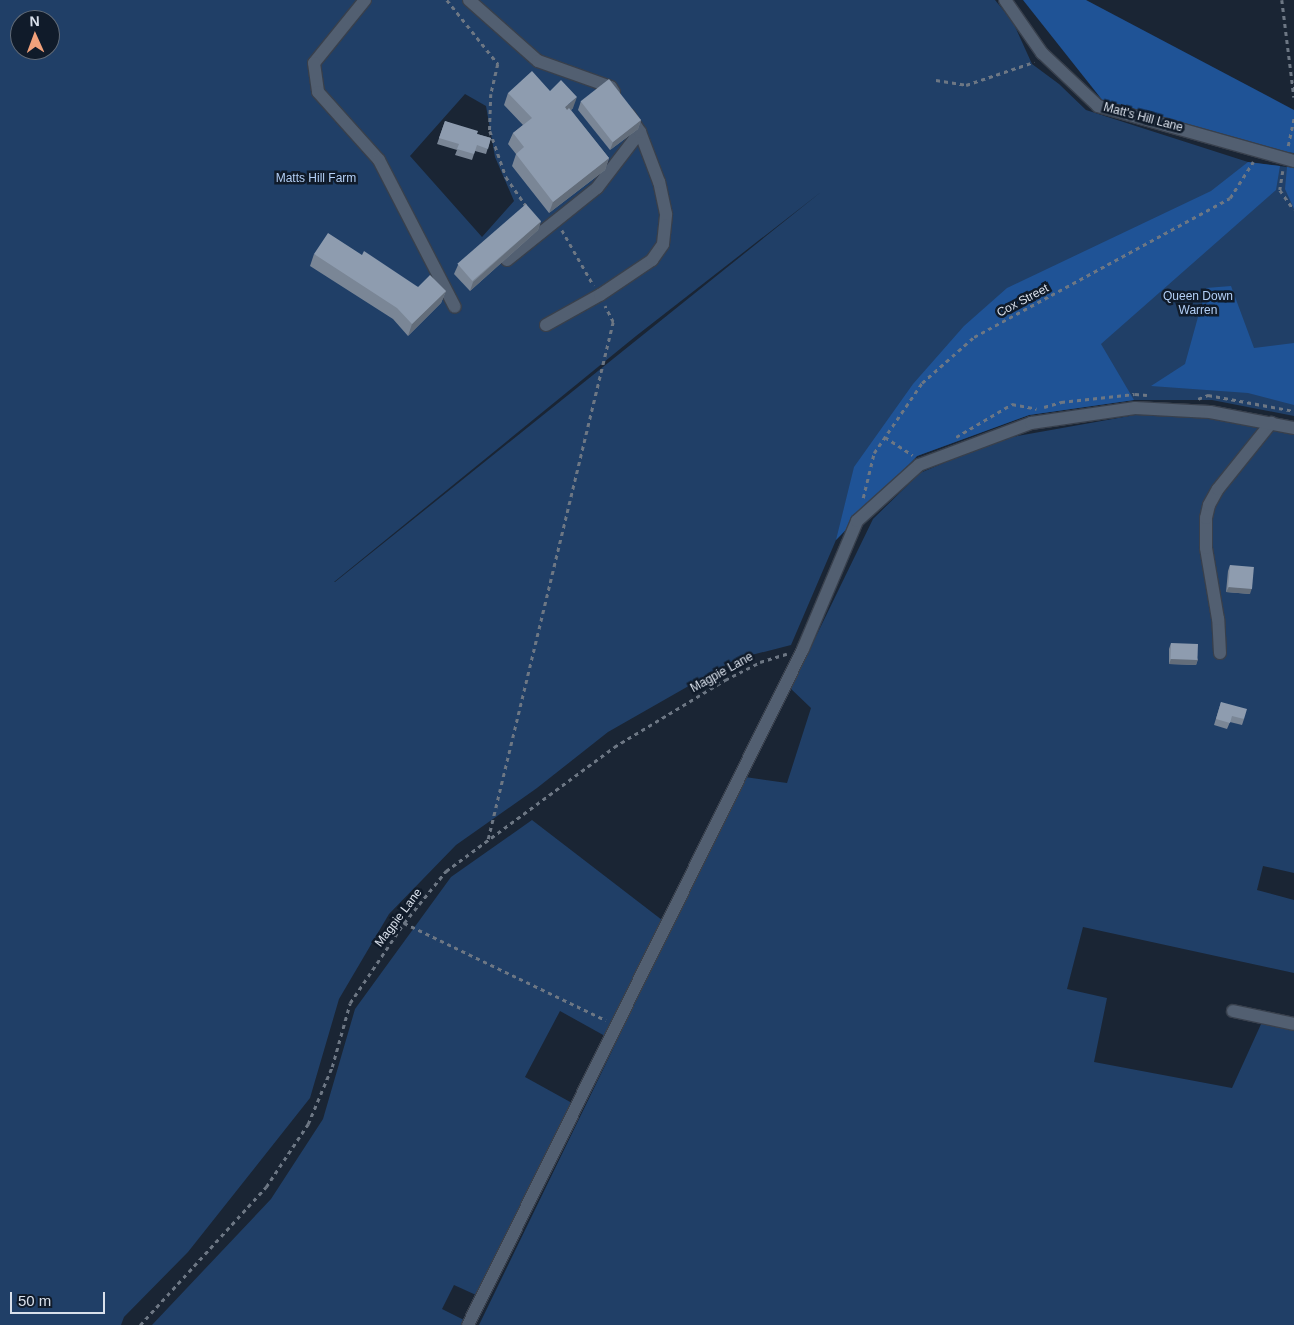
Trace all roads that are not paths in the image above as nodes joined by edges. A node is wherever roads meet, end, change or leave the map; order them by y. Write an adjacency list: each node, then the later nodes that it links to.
1 (365, 0): 7 (street)
2 (469, 0): 4 (street)
3 (1005, 0): 5 (street, Matt's Hill Lane)
4 (640, 132): 6 (street); 8 (street)
5 (1294, 161)
6 (507, 260)
7 (455, 307)
8 (546, 325)
9 (1271, 423): 10 (street); 11 (street); 14 (street)
10 (1294, 428)
11 (1220, 654)
12 (1233, 1012): 13 (street)
13 (1294, 1024)
14 (468, 1325)

